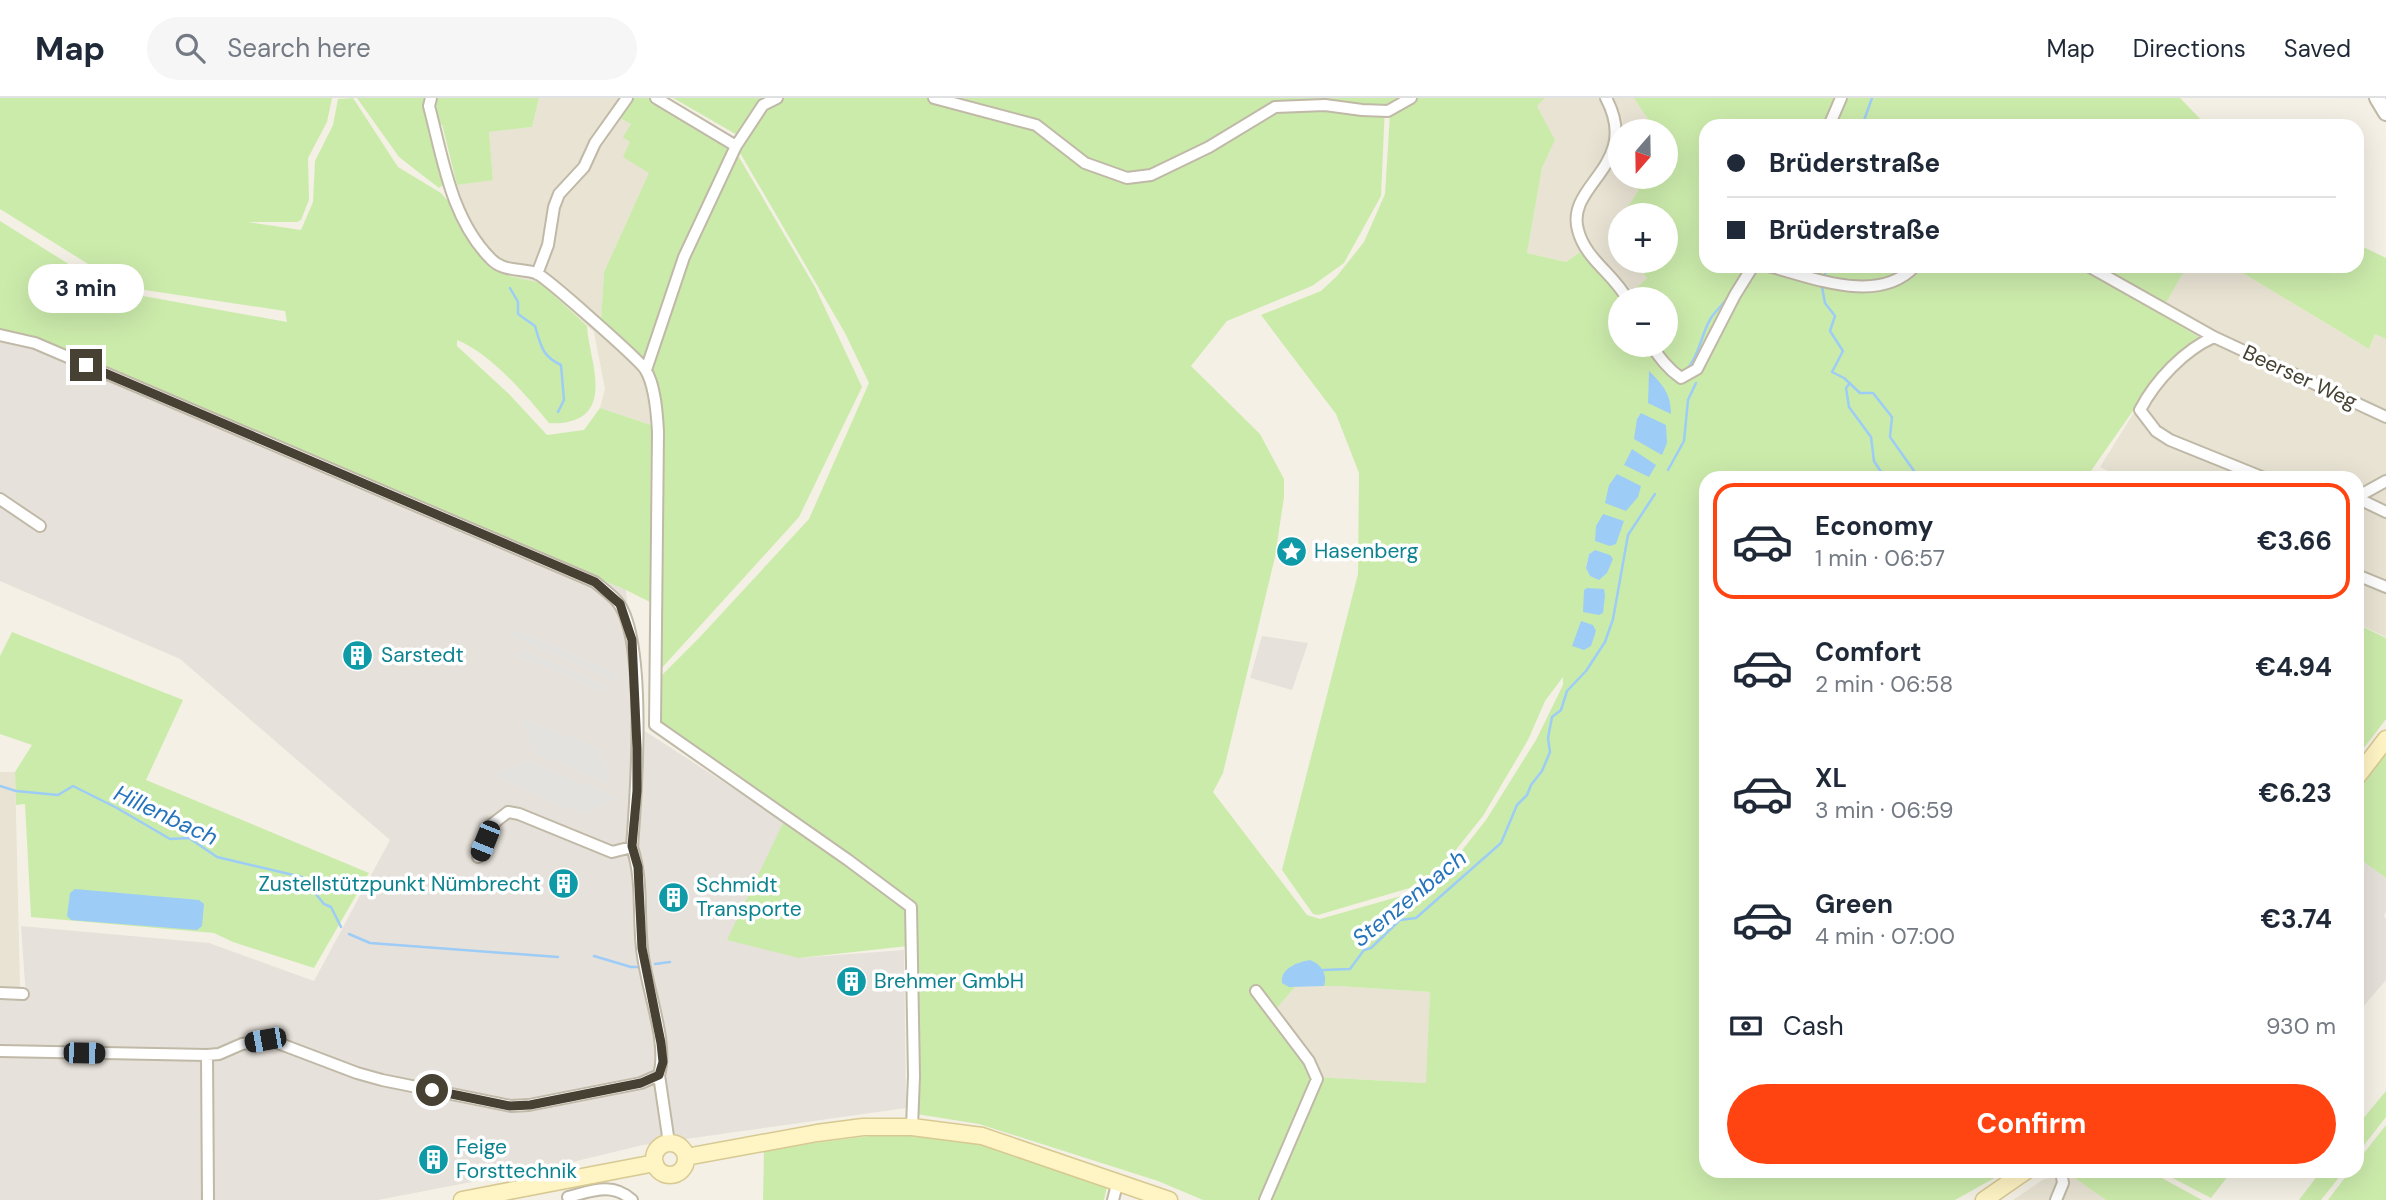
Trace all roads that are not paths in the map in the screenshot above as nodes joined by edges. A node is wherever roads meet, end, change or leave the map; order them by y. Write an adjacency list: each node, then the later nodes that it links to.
1 (431, 98): 17 (street)
2 (627, 98): 17 (street)
3 (656, 98): 12 (street)
4 (777, 98): 12 (street)
5 (934, 98): 6 (street)
6 (1411, 98)
7 (1606, 98): 18 (street)
8 (1841, 98): 11 (street)
9 (2377, 98): 10 (street)
10 (2386, 113)
11 (1832, 119)
12 (736, 146): 22 (street)
13 (1749, 273): 21 (street)
14 (1796, 273): 15 (street)
15 (1904, 273)
16 (2100, 273): 20 (street, Beerser Weg)
17 (537, 274): 22 (street)
18 (1620, 287)
19 (0, 335): 35 (street)
20 (2214, 337): 23 (street, Beerser Weg); 24 (street)
21 (1660, 357)
22 (646, 370): 43 (street)
23 (2386, 418)
24 (2247, 471)
25 (2386, 481): 26 (street)
26 (2364, 493)
27 (0, 499): 30 (street)
28 (2364, 501): 29 (street)
29 (2386, 512)
30 (40, 526)
31 (2364, 578): 32 (street)
32 (2386, 587)
33 (2386, 739): 34 (main road)
34 (2364, 768)
35 (632, 846): 36 (street); 42 (street)
36 (478, 857)
37 (1256, 991): 57 (street)
38 (0, 993): 39 (street)
39 (23, 994)
40 (0, 1051): 41 (street)
41 (207, 1055): 42 (street); 52 (street)
42 (659, 1075): 44 (street)
43 (912, 1127): 45 (main road); 50 (main road)
44 (669, 1143): 45 (main road); 46 (main road)
45 (686, 1157): 46 (main road)
46 (655, 1163): 49 (main road)
47 (2016, 1178): 58 (main road)
48 (2062, 1178): 59 (street)
49 (568, 1180): 51 (street); 53 (main road)
50 (1118, 1181): 55 (street); 56 (main road)
51 (568, 1198): 54 (street)
52 (208, 1200)
53 (462, 1200)
54 (632, 1200)
55 (1113, 1200)
56 (1169, 1200)
57 (1265, 1200)
58 (1984, 1200)
59 (2056, 1200)

